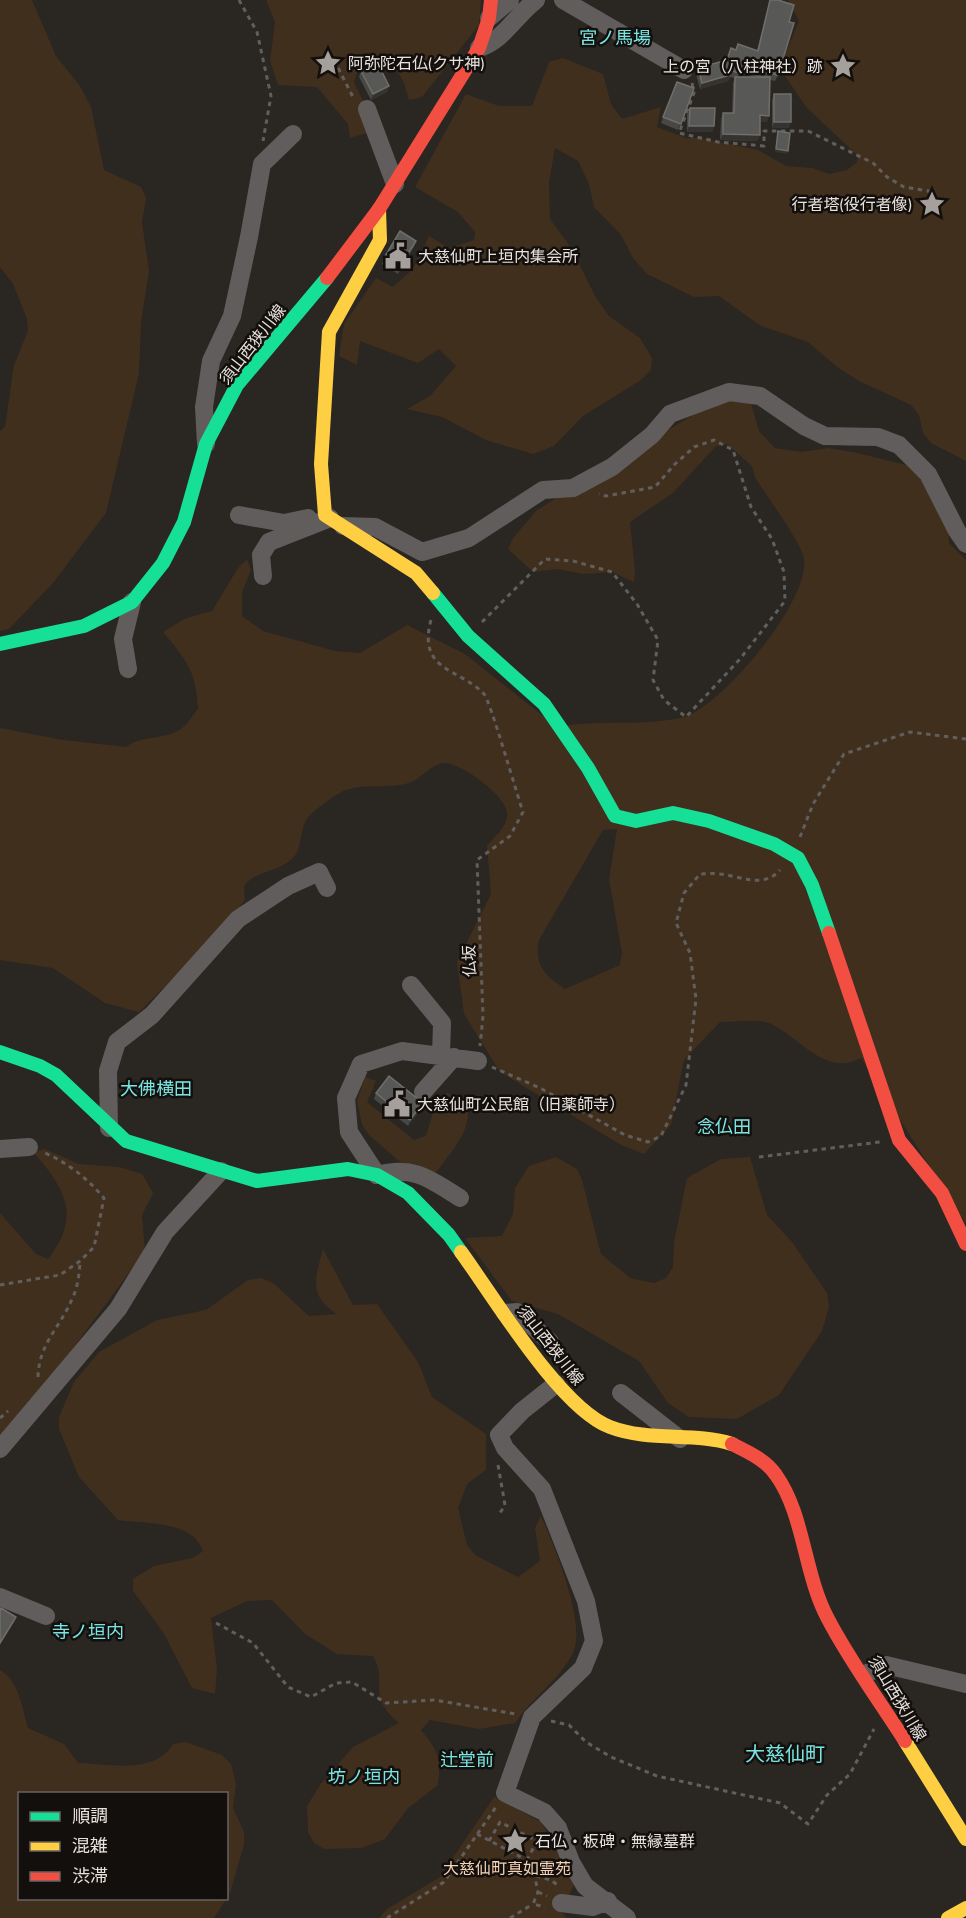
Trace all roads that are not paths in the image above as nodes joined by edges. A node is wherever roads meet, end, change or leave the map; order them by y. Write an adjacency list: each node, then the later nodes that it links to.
1 (510, 0): 4 (street)
2 (536, 0): 5 (street)
3 (563, 0): 6 (street)
4 (490, 9): 5 (main road, 須山西狭川線)
5 (478, 48): 9 (main road, 須山西狭川線)
6 (684, 70)
7 (367, 109): 9 (street)
8 (293, 134): 11 (street)
9 (395, 184): 10 (main road, 須山西狭川線)
10 (380, 209): 11 (main road, 須山西狭川線); 13 (main road)
11 (206, 444): 16 (main road, 須山西狭川線)
12 (239, 515): 13 (street)
13 (332, 519): 14 (street); 15 (street); 31 (main road)
14 (966, 544)
15 (263, 576)
16 (132, 602): 17 (main road, 須山西狭川線); 18 (street)
17 (0, 644)
18 (128, 669)
19 (327, 888): 25 (street)
20 (411, 985): 22 (street)
21 (0, 1052): 25 (main road, 須山西狭川線)
22 (447, 1056): 23 (street); 24 (street); 29 (street)
23 (478, 1061)
24 (423, 1092)
25 (109, 1128): 28 (main road, 須山西狭川線)
26 (29, 1147): 27 (street)
27 (0, 1149)
28 (221, 1171): 29 (main road, 須山西狭川線); 37 (street)
29 (377, 1175): 30 (street); 32 (main road, 須山西狭川線)
30 (460, 1197)
31 (966, 1244)
32 (505, 1313): 33 (street); 34 (main road, 須山西狭川線)
33 (550, 1342)
34 (556, 1384): 36 (main road, 須山西狭川線); 43 (street)
35 (621, 1393): 36 (street)
36 (680, 1439): 40 (main road, 須山西狭川線)
37 (0, 1449)
38 (0, 1597): 39 (street)
39 (46, 1616)
40 (865, 1674): 41 (street); 42 (main road, 須山西狭川線)
41 (966, 1684)
42 (966, 1839)
43 (608, 1901): 44 (street); 46 (street)
44 (562, 1903)
45 (966, 1908): 47 (main road)
46 (627, 1918)
47 (948, 1918)

